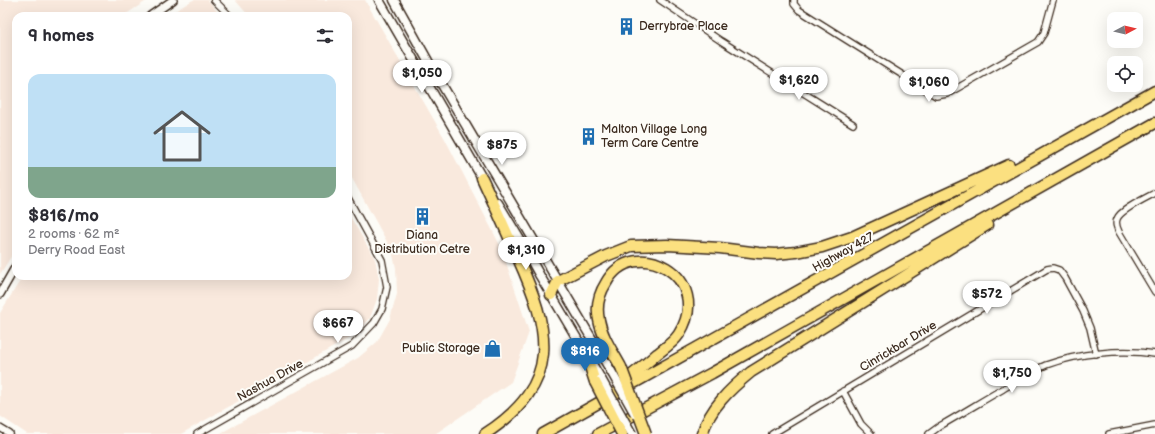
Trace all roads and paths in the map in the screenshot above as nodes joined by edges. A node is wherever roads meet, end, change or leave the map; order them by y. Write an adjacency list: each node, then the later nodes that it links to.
1 (173, 0): 8 (street)
2 (214, 0): 9 (street)
3 (379, 0): 14 (main road)
4 (394, 0): 19 (main road)
5 (660, 0): 12 (street)
6 (794, 0): 7 (street)
7 (1053, 0)
8 (156, 12)
9 (226, 12)
10 (1155, 91): 13 (highway, Highway 427)
11 (1155, 123): 15 (highway)
12 (853, 124)
13 (1071, 137): 19 (highway); 29 (highway, Highway 427)
14 (482, 178): 22 (main road); 34 (highway)
15 (1036, 191): 28 (highway); 41 (highway)
16 (1155, 193): 20 (street)
17 (352, 205): 33 (street, Nashua Drive)
18 (12, 273): 21 (street)
19 (558, 281): 22 (highway); 40 (main road, bridge)
20 (1155, 292)
21 (0, 294)
22 (551, 295): 23 (main road)
23 (586, 354): 26 (highway)
24 (1096, 354): 25 (street); 27 (street, Cinrickbar Drive); 44 (street)
25 (1155, 354)
26 (598, 380): 38 (highway, bridge); 39 (main road, bridge)
27 (843, 391): 42 (street, Cinrickbar Drive); 43 (street)
28 (660, 400): 36 (highway); 37 (highway)
29 (595, 405): 35 (highway, Highway 427); 40 (highway, bridge)
30 (1155, 425): 45 (street)
31 (0, 428): 32 (street)
32 (10, 434)
33 (197, 434)
34 (485, 434)
35 (543, 434)
36 (598, 434)
37 (614, 434)
38 (622, 434)
39 (632, 434)
40 (646, 434)
41 (702, 434)
42 (772, 434)
43 (872, 434)
44 (929, 434)
45 (1109, 434)

